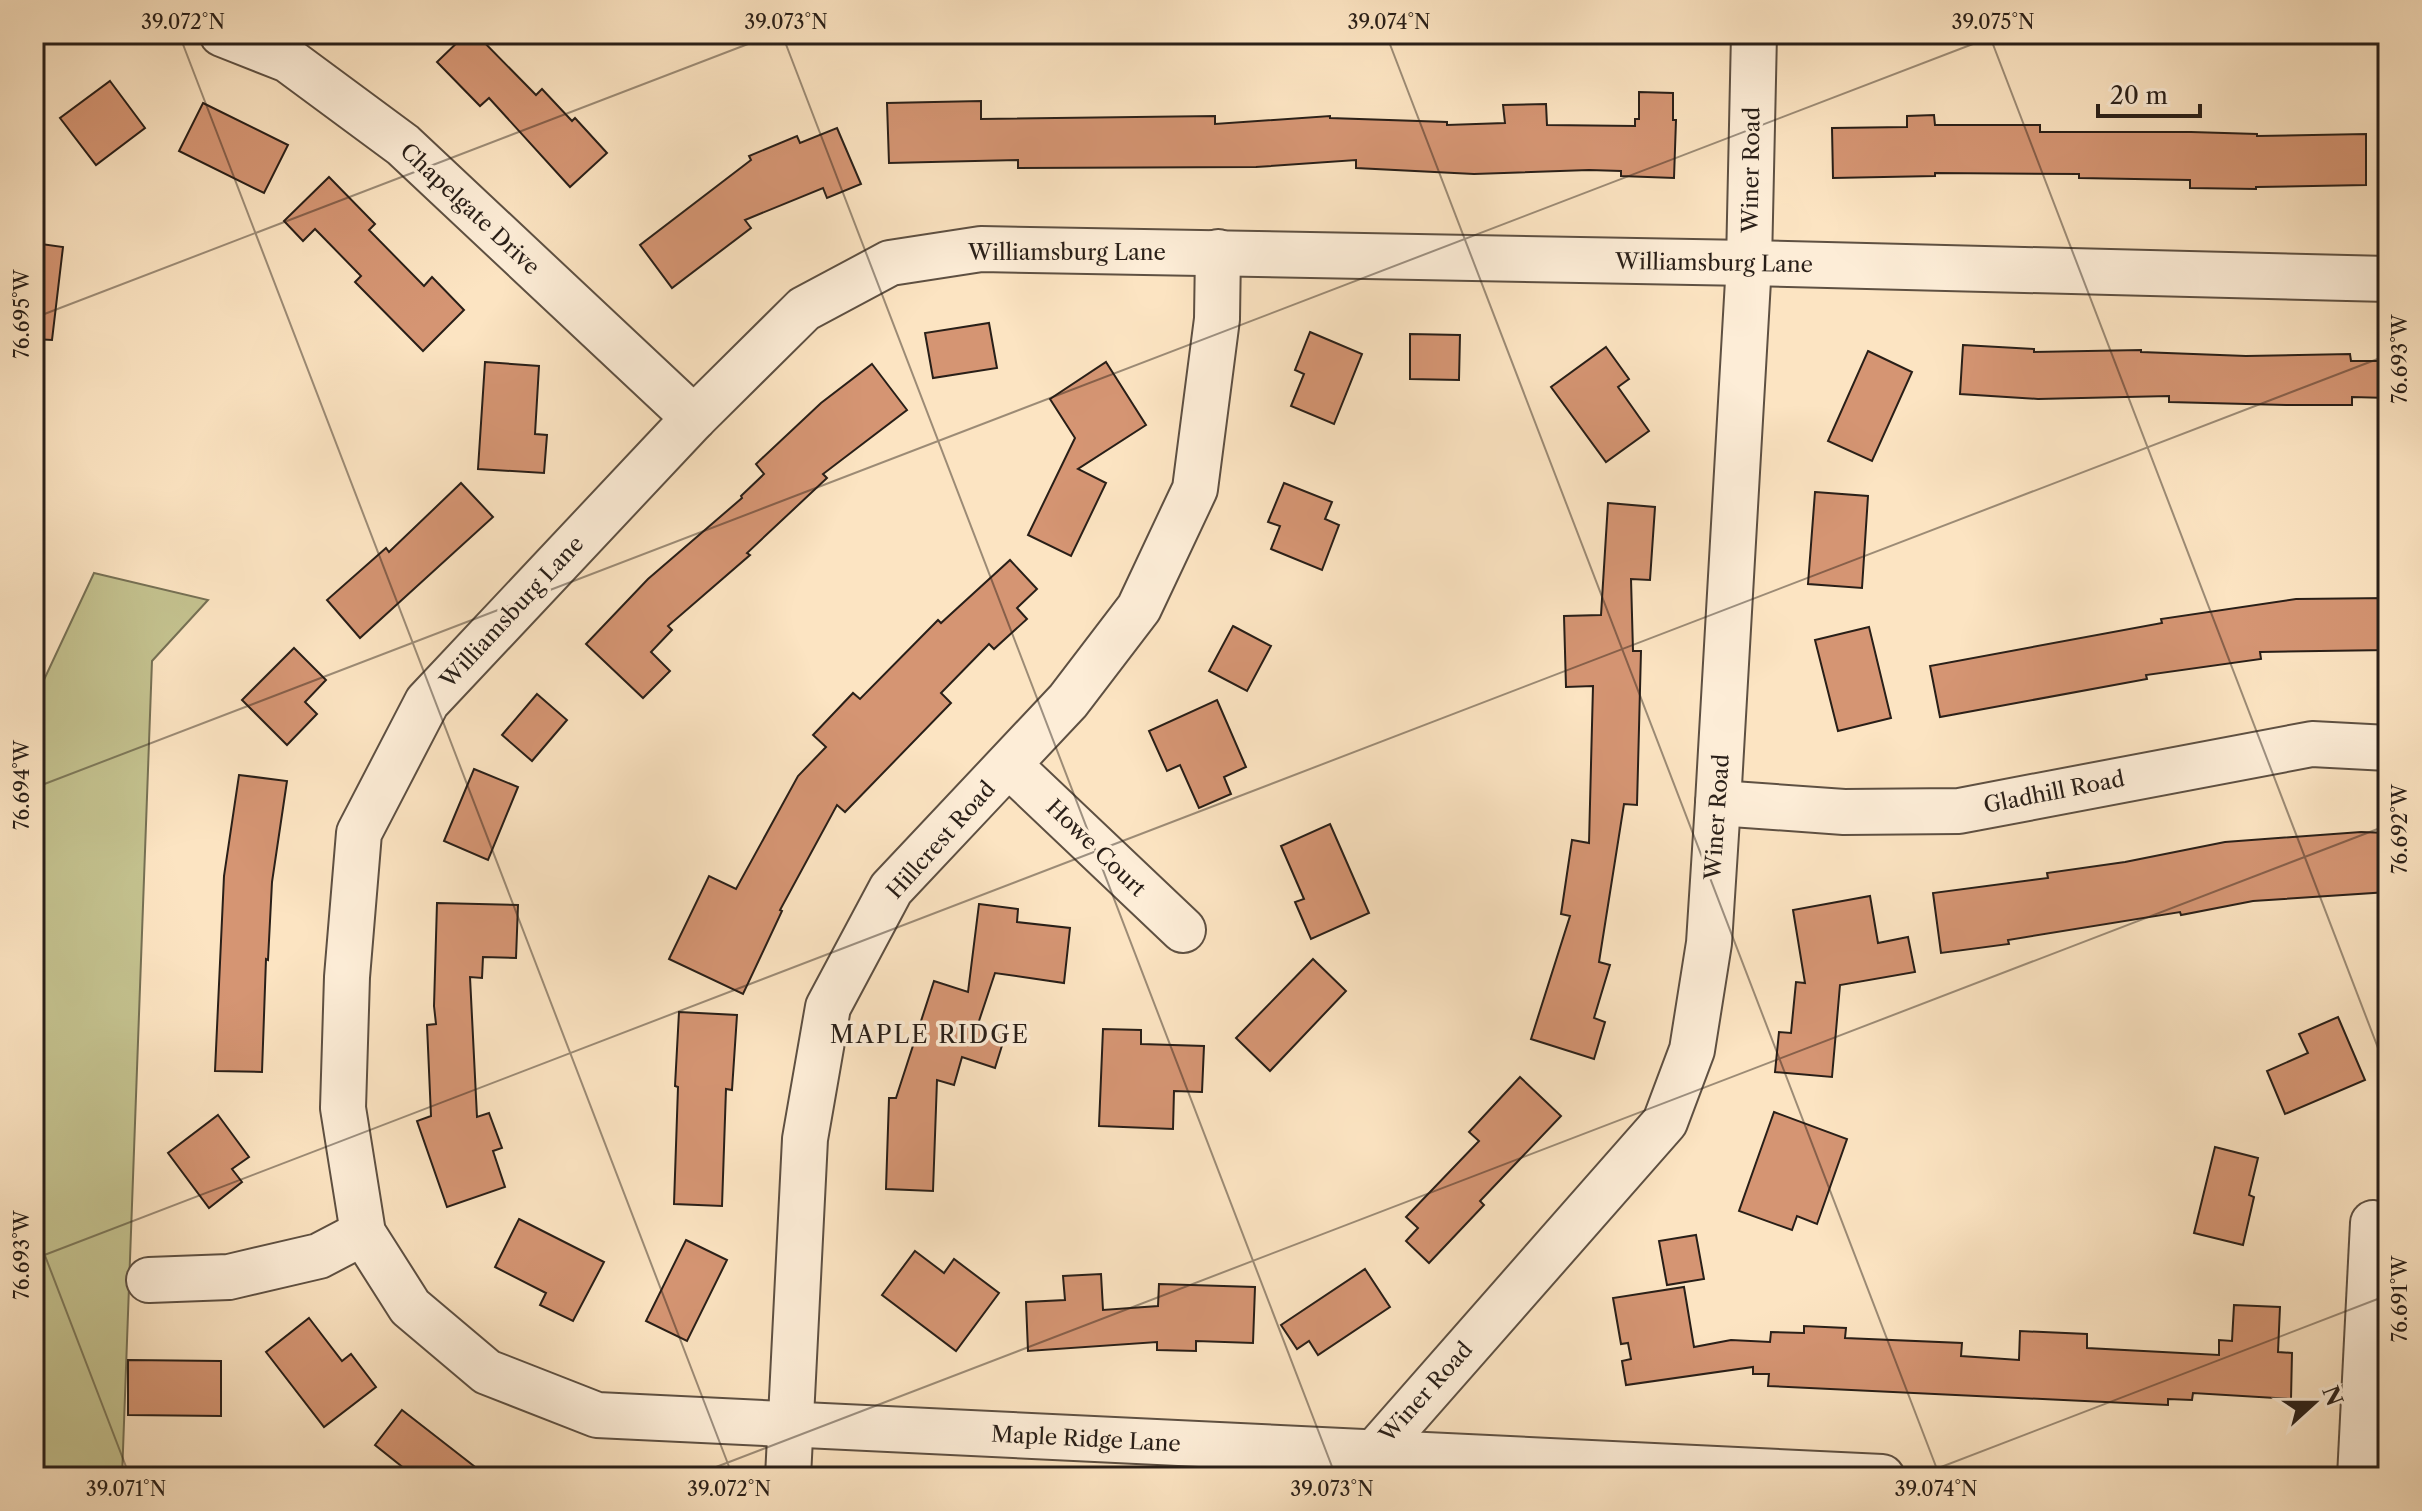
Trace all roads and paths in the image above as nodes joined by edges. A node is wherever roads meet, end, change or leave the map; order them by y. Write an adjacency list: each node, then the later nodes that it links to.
1 (222, 34): 6 (street, Chapelgate Drive)
2 (1754, 34): 4 (street, Winer Road)
3 (1218, 252): 4 (street, Williamsburg Lane); 6 (street, Williamsburg Lane); 8 (street, Hillcrest Road)
4 (1749, 263): 5 (street, Williamsburg Lane); 9 (street, Winer Road)
5 (2388, 279)
6 (694, 418): 12 (street, Williamsburg Lane)
7 (2388, 748): 9 (street, Gladhill Road)
8 (1009, 765): 10 (street, Howe Court); 14 (street, Hillcrest Road)
9 (1718, 803): 15 (street, Winer Road)
10 (1183, 930)
11 (2373, 1223): 18 (street)
12 (363, 1233): 13 (street); 14 (street, Maple Ridge Lane)
13 (149, 1280)
14 (792, 1425): 15 (street, Maple Ridge Lane); 16 (street, Hillcrest Road)
15 (1362, 1465): 17 (street, Maple Ridge Lane)
16 (788, 1477)
17 (1882, 1477)
18 (2360, 1477)

